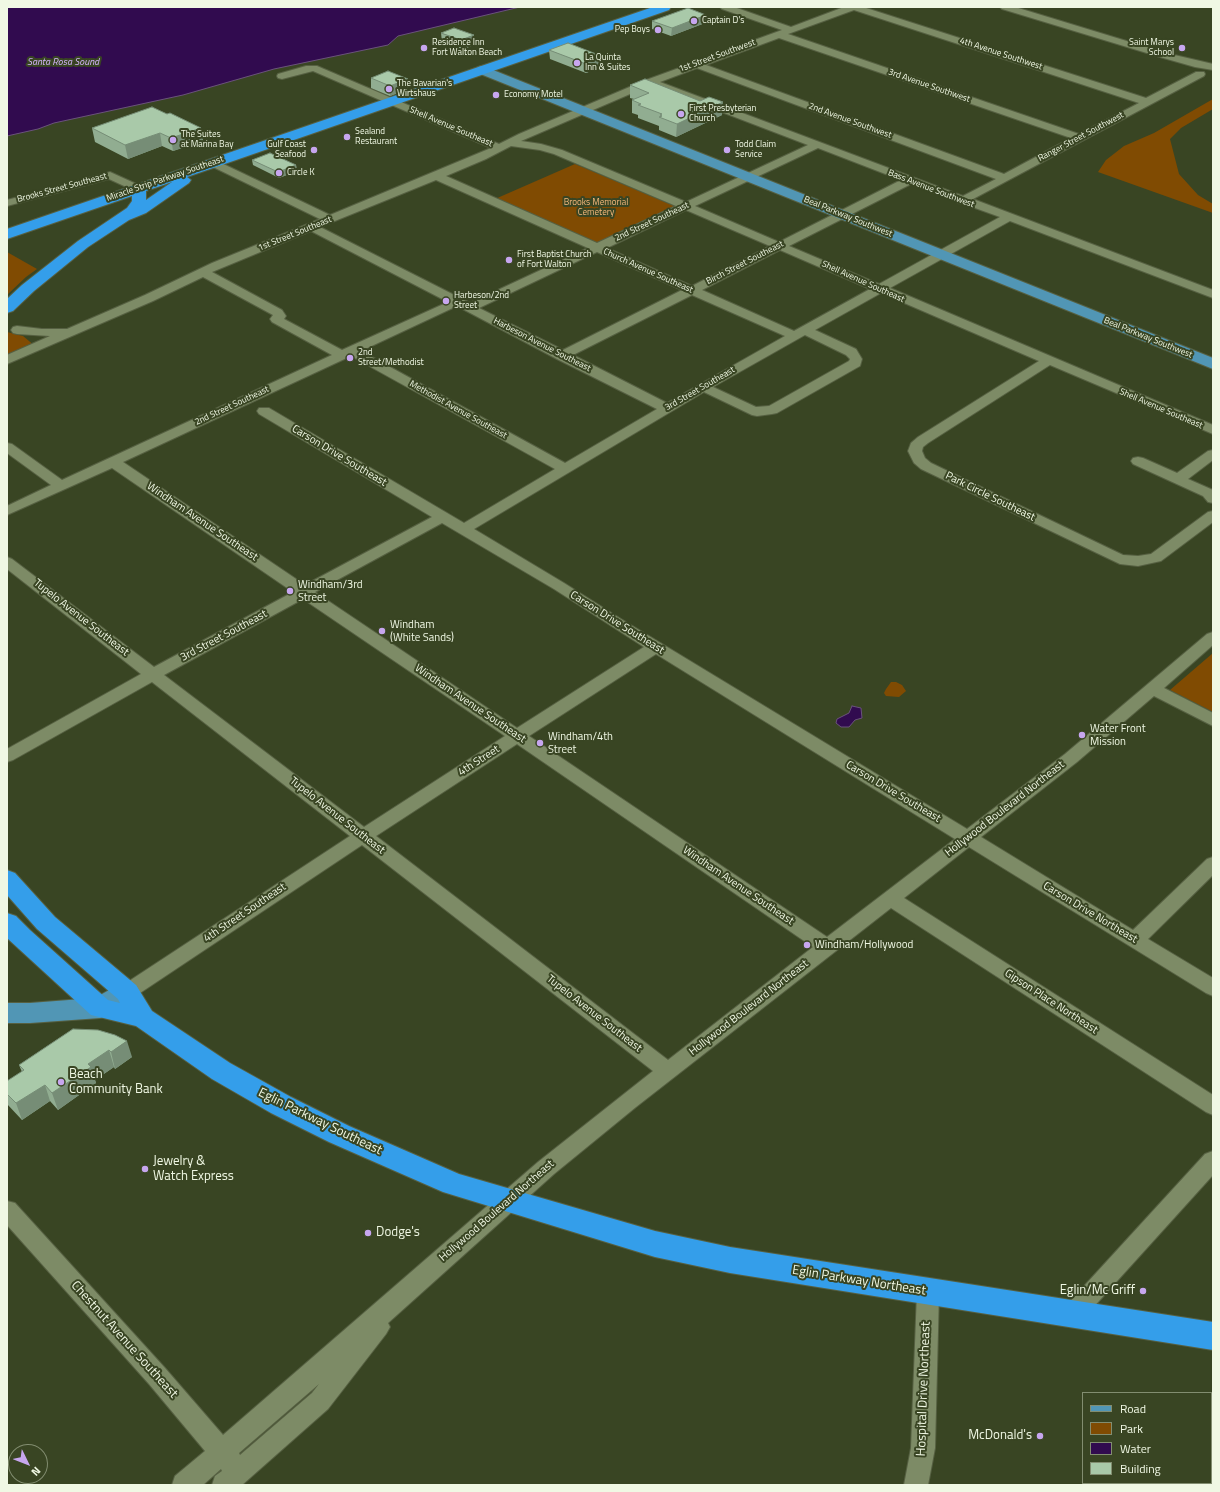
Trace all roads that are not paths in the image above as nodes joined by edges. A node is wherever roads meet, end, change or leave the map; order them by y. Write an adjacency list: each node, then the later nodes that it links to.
1 (665, 7): 11 (highway, Miracle Strip Parkway Southeast)
2 (725, 7): 7 (street)
3 (854, 7): 7 (street, 1st Street Southwest); 16 (street, 4th Avenue Southwest)
4 (1006, 7): 6 (street)
5 (1035, 7): 6 (street)
6 (1023, 12): 10 (street)
7 (791, 30): 8 (street, 1st Street Southwest)
8 (778, 34): 9 (street, 1st Street Southwest); 18 (street, 3rd Avenue Southwest)
9 (695, 64): 14 (street, 1st Street Southwest); 24 (street, 2nd Avenue Southwest)
10 (1213, 67)
11 (483, 70): 15 (highway, Miracle Strip Parkway Southeast); 17 (main road, Beal Parkway Southwest)
12 (1200, 74): 16 (street, Ranger Street Southwest)
13 (282, 76): 15 (street, Shell Avenue Southeast)
14 (650, 82): 17 (street, 1st Street Southwest); 20 (street, Bass Avenue Southwest)
15 (391, 101): 19 (street, Shell Avenue Southeast); 21 (highway, Miracle Strip Parkway Southeast)
16 (1147, 102): 18 (street, Ranger Street Southwest)
17 (583, 110): 19 (street, 1st Street Southeast); 23 (main road, Beal Parkway Southwest)
18 (1080, 138): 24 (street, Ranger Street Southwest)
19 (505, 145): 22 (street, 1st Street Southeast); 30 (street, Shell Avenue Southeast)
20 (816, 145): 23 (street, 2nd Street Southeast); 25 (street, Bass Avenue Southwest)
21 (208, 164): 26 (highway, Miracle Strip Parkway Southeast); 32 (highway); 34 (street)
22 (437, 176): 34 (street, 1st Street Southeast); 38 (street, Church Avenue Southeast)
23 (748, 177): 30 (street, 2nd Street Southeast); 31 (main road, Beal Parkway Southwest)
24 (1004, 178): 27 (street, Ranger Street Southwest)
25 (910, 180): 27 (street, Bass Avenue Southwest); 31 (street, Birch Street Southeast)
26 (139, 189): 28 (street, Brooks Street Southeast); 29 (highway, Miracle Strip Parkway Southeast); 32 (highway)
27 (962, 200): 33 (street, Bass Avenue Southwest)
28 (7, 203)
29 (98, 203): 32 (highway); 36 (highway, Miracle Strip Parkway Southeast)
30 (685, 206): 37 (street, Shell Avenue Southeast); 38 (street, 2nd Street Southeast)
31 (842, 214): 37 (street, Birch Street Southeast); 39 (main road, Beal Parkway Southwest)
32 (122, 218): 45 (highway)
33 (1007, 218): 39 (street, 3rd Street Southeast); 43 (street, Bass Avenue Southwest)
34 (330, 220): 35 (street, 1st Street Southeast)
35 (311, 227): 40 (street, 1st Street Southeast); 44 (street, Harbeson Avenue Southeast)
36 (7, 234)
37 (778, 246): 41 (street, Shell Avenue Southeast); 42 (street, Birch Street Southeast)
38 (597, 248): 42 (street, Church Avenue Southeast); 46 (street, 2nd Street Southeast)
39 (940, 254): 41 (street, 3rd Street Southeast); 55 (main road, Beal Parkway Southwest)
40 (203, 272): 47 (street, 1st Street Southeast); 51 (street, Methodist Avenue Southeast)
41 (879, 289): 49 (street, 3rd Street Southeast); 54 (street, Shell Avenue Southeast)
42 (691, 290): 49 (street, Church Avenue Southeast); 52 (street, Birch Street Southeast)
43 (1213, 294)
44 (457, 302): 46 (street, Harbeson Avenue Southeast); 51 (street, 2nd Street Southeast)
45 (7, 308)
46 (469, 308): 52 (street, Harbeson Avenue Southeast)
47 (81, 327): 48 (street); 50 (street, 1st Street Southeast)
48 (12, 330): 50 (street)
49 (799, 333): 56 (street, 3rd Street Southeast); 56 (street, Church Avenue Southeast)
50 (42, 346): 53 (street, 1st Street Southeast)
51 (346, 353): 63 (street, 2nd Street Southeast); 64 (street, Methodist Avenue Southeast)
52 (562, 356): 57 (street, Harbeson Avenue Southeast)
53 (7, 360)
54 (1048, 361): 59 (street, Shell Avenue Southeast); 69 (street, Park Circle Southeast)
55 (1213, 364)
56 (703, 387): 57 (street, 3rd Street Southeast)
57 (666, 408): 64 (street, 3rd Street Southeast)
58 (264, 411): 70 (street, Carson Drive Southeast)
59 (1213, 430)
60 (7, 447): 66 (street)
61 (1213, 454): 65 (street)
62 (1138, 461): 65 (street)
63 (113, 462): 66 (street, 2nd Street Southeast); 73 (street, Windham Avenue Southeast)
64 (565, 469): 71 (street, 3rd Street Southeast)
65 (1178, 479): 67 (street)
66 (61, 486): 68 (street, 2nd Street Southeast)
67 (1213, 498)
68 (7, 511)
69 (1213, 515)
70 (442, 517): 71 (street, Carson Drive Southeast); 73 (street, 3rd Street Southeast)
71 (463, 530): 75 (street, Carson Drive Southeast)
72 (7, 562): 76 (street, Tupelo Avenue Southeast)
73 (305, 592): 76 (street, 3rd Street Southeast); 79 (street, Windham Avenue Southeast)
74 (1213, 637): 77 (street, Hollywood Boulevard Northeast)
75 (655, 647): 79 (street, 4th Street); 82 (street, Carson Drive Southeast)
76 (153, 674): 80 (street, 3rd Street Southeast); 81 (street, Tupelo Avenue Southeast)
77 (1152, 689): 78 (street); 82 (street, Hollywood Boulevard Northeast)
78 (1213, 720)
79 (517, 736): 81 (street, 4th Street); 88 (street, Windham Avenue Southeast)
80 (7, 756)
81 (363, 836): 90 (street, 4th Street Southeast); 94 (street, Tupelo Avenue Southeast)
82 (967, 838): 85 (street, Hollywood Boulevard Northeast); 87 (street, Carson Drive Northeast)
83 (1213, 864): 87 (street)
84 (7, 879): 90 (highway, Eglin Parkway Southeast)
85 (890, 898): 88 (street, Hollywood Boulevard Northeast); 95 (street, Gipson Place Northeast)
86 (7, 922): 91 (highway, Eglin Parkway Southeast)
87 (1135, 940): 89 (street, Carson Drive Northeast)
88 (827, 947): 94 (street, Hollywood Boulevard Northeast)
89 (1213, 988)
90 (126, 992): 91 (main road); 93 (highway, Eglin Parkway Southeast)
91 (100, 1008): 92 (main road); 93 (highway, Eglin Parkway Southeast)
92 (7, 1013)
93 (143, 1018): 97 (highway, Eglin Parkway Southeast)
94 (668, 1071): 97 (street, Hollywood Boulevard Northeast)
95 (1213, 1106)
96 (1213, 1160): 101 (street)
97 (510, 1201): 99 (highway, Eglin Parkway Northeast); 100 (street, Hollywood Boulevard Northeast)
98 (7, 1210): 103 (street, Chestnut Avenue Southeast)
99 (928, 1292): 101 (highway, Eglin Parkway Northeast); 106 (street, Hospital Drive Northeast)
100 (402, 1295): 103 (street, Hollywood Boulevard Northeast); 104 (street, Hollywood Boulevard Northeast)
101 (1072, 1314): 102 (highway, Eglin Parkway Northeast)
102 (1213, 1336)
103 (223, 1453): 104 (street, Chestnut Avenue Southeast); 105 (street, Hollywood Boulevard Northeast)
104 (232, 1478)
105 (184, 1485)
106 (916, 1485)

